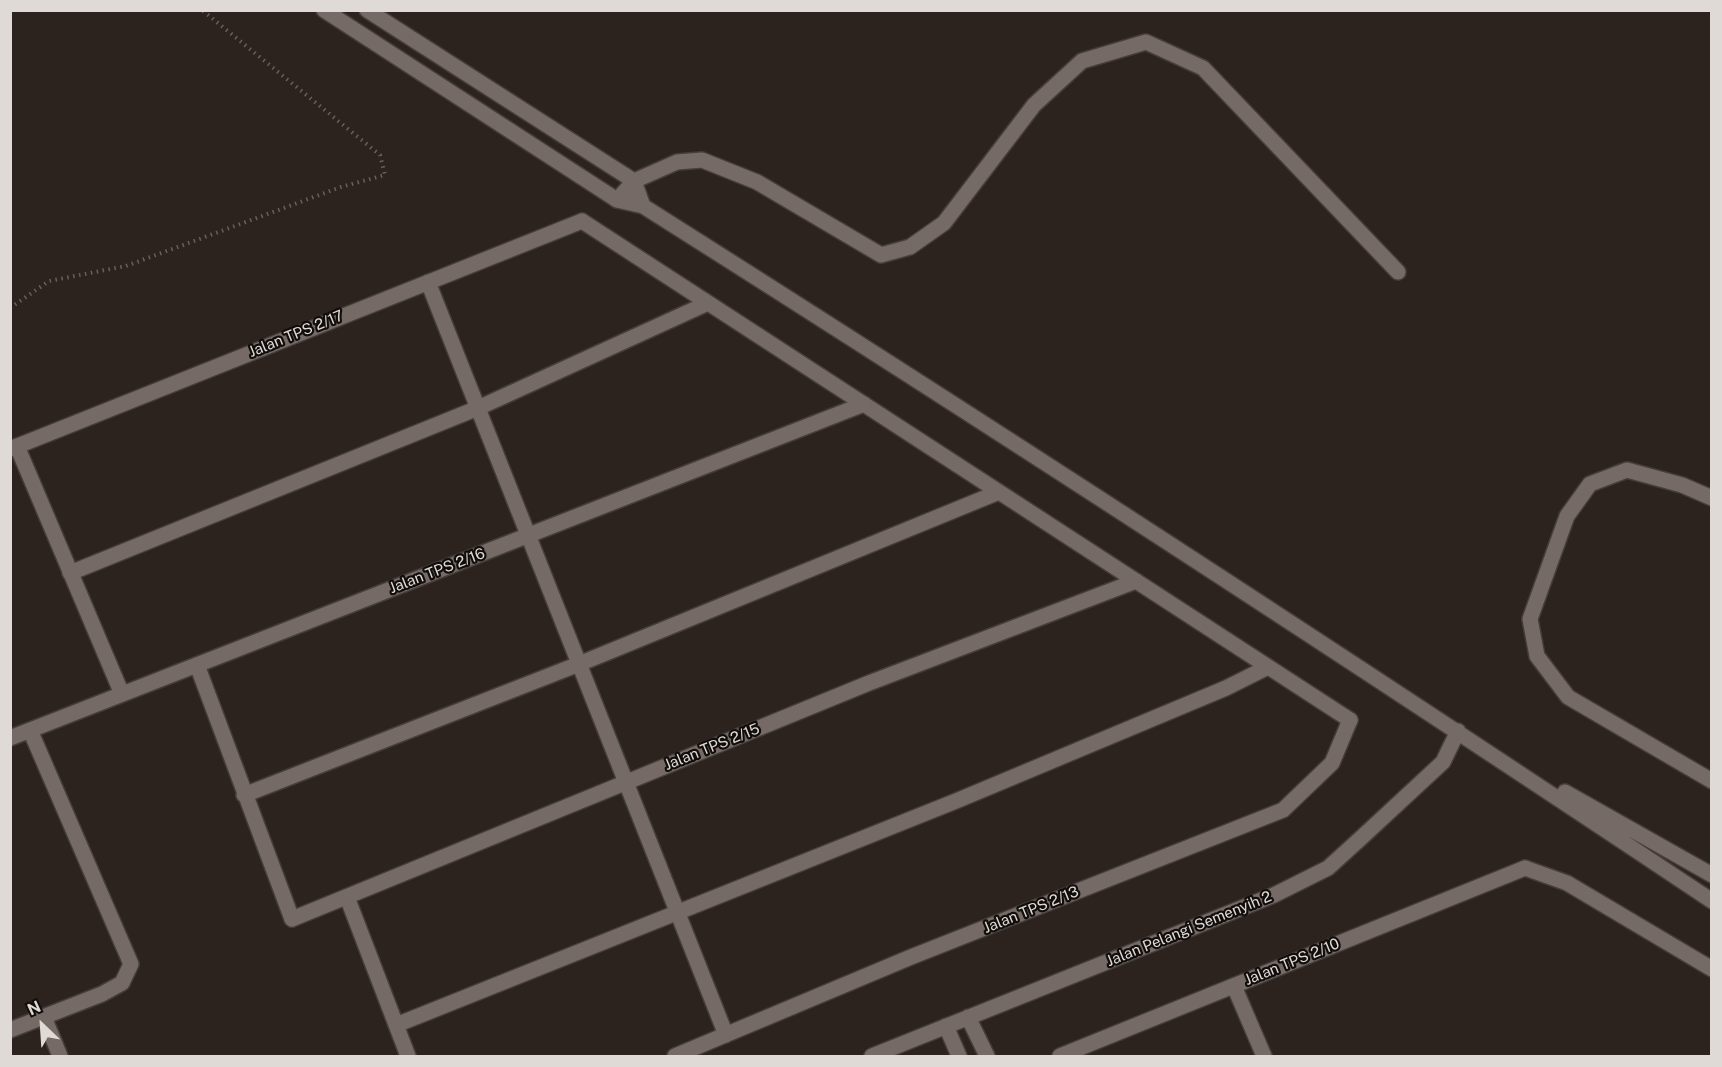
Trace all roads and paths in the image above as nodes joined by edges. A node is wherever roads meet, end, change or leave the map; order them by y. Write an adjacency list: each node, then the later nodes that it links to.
1 (202, 10): 10 (path)
2 (324, 10): 5 (street)
3 (367, 10): 4 (street)
4 (634, 181): 5 (street); 6 (street); 7 (street)
5 (617, 200): 6 (street)
6 (643, 206): 24 (street)
7 (1398, 272)
8 (428, 282): 9 (street, Jalan TPS 2/17); 12 (street); 13 (street, Jalan TPS 2/17)
9 (708, 303): 11 (street); 12 (street)
10 (10, 308)
11 (864, 404): 14 (street); 16 (street, Jalan TPS 2/16)
12 (478, 408): 16 (street); 17 (street)
13 (14, 448): 17 (street)
14 (999, 492): 18 (street); 19 (street)
15 (1712, 498): 26 (street)
16 (528, 535): 19 (street); 20 (street, Jalan TPS 2/16)
17 (70, 573): 22 (street)
18 (1136, 581): 21 (street); 27 (street, Jalan TPS 2/15)
19 (579, 664): 27 (street); 28 (street)
20 (197, 665): 22 (street, Jalan TPS 2/16); 28 (street)
21 (1268, 667): 32 (street); 40 (street, Jalan TPS 2/13)
22 (122, 694): 23 (street, Jalan TPS 2/16)
23 (30, 730): 25 (street, Jalan TPS 2/16); 35 (street)
24 (1458, 731): 29 (street); 31 (street); 36 (street, Jalan Pelangi Semenyih 2)
25 (10, 738)
26 (1712, 781)
27 (626, 782): 30 (street, Jalan TPS 2/15); 32 (street)
28 (244, 795): 30 (street, Jalan TPS 2/15)
29 (1712, 875)
30 (347, 897): 37 (street)
31 (1712, 901)
32 (677, 911): 37 (street); 40 (street)
33 (1712, 969): 34 (street, Jalan TPS 2/10)
34 (1234, 986): 47 (street, Jalan TPS 2/10); 48 (street)
35 (44, 1017): 39 (street); 41 (street)
36 (968, 1017): 38 (street, Jalan Pelangi Semenyih 2); 46 (street)
37 (396, 1025): 42 (street)
38 (946, 1026): 44 (street, Jalan Pelangi Semenyih 2); 45 (street)
39 (10, 1030)
40 (726, 1035): 43 (street, Jalan TPS 2/13)
41 (60, 1056)
42 (408, 1056)
43 (675, 1056)
44 (872, 1056)
45 (959, 1056)
46 (987, 1056)
47 (1060, 1056)
48 (1264, 1056)

